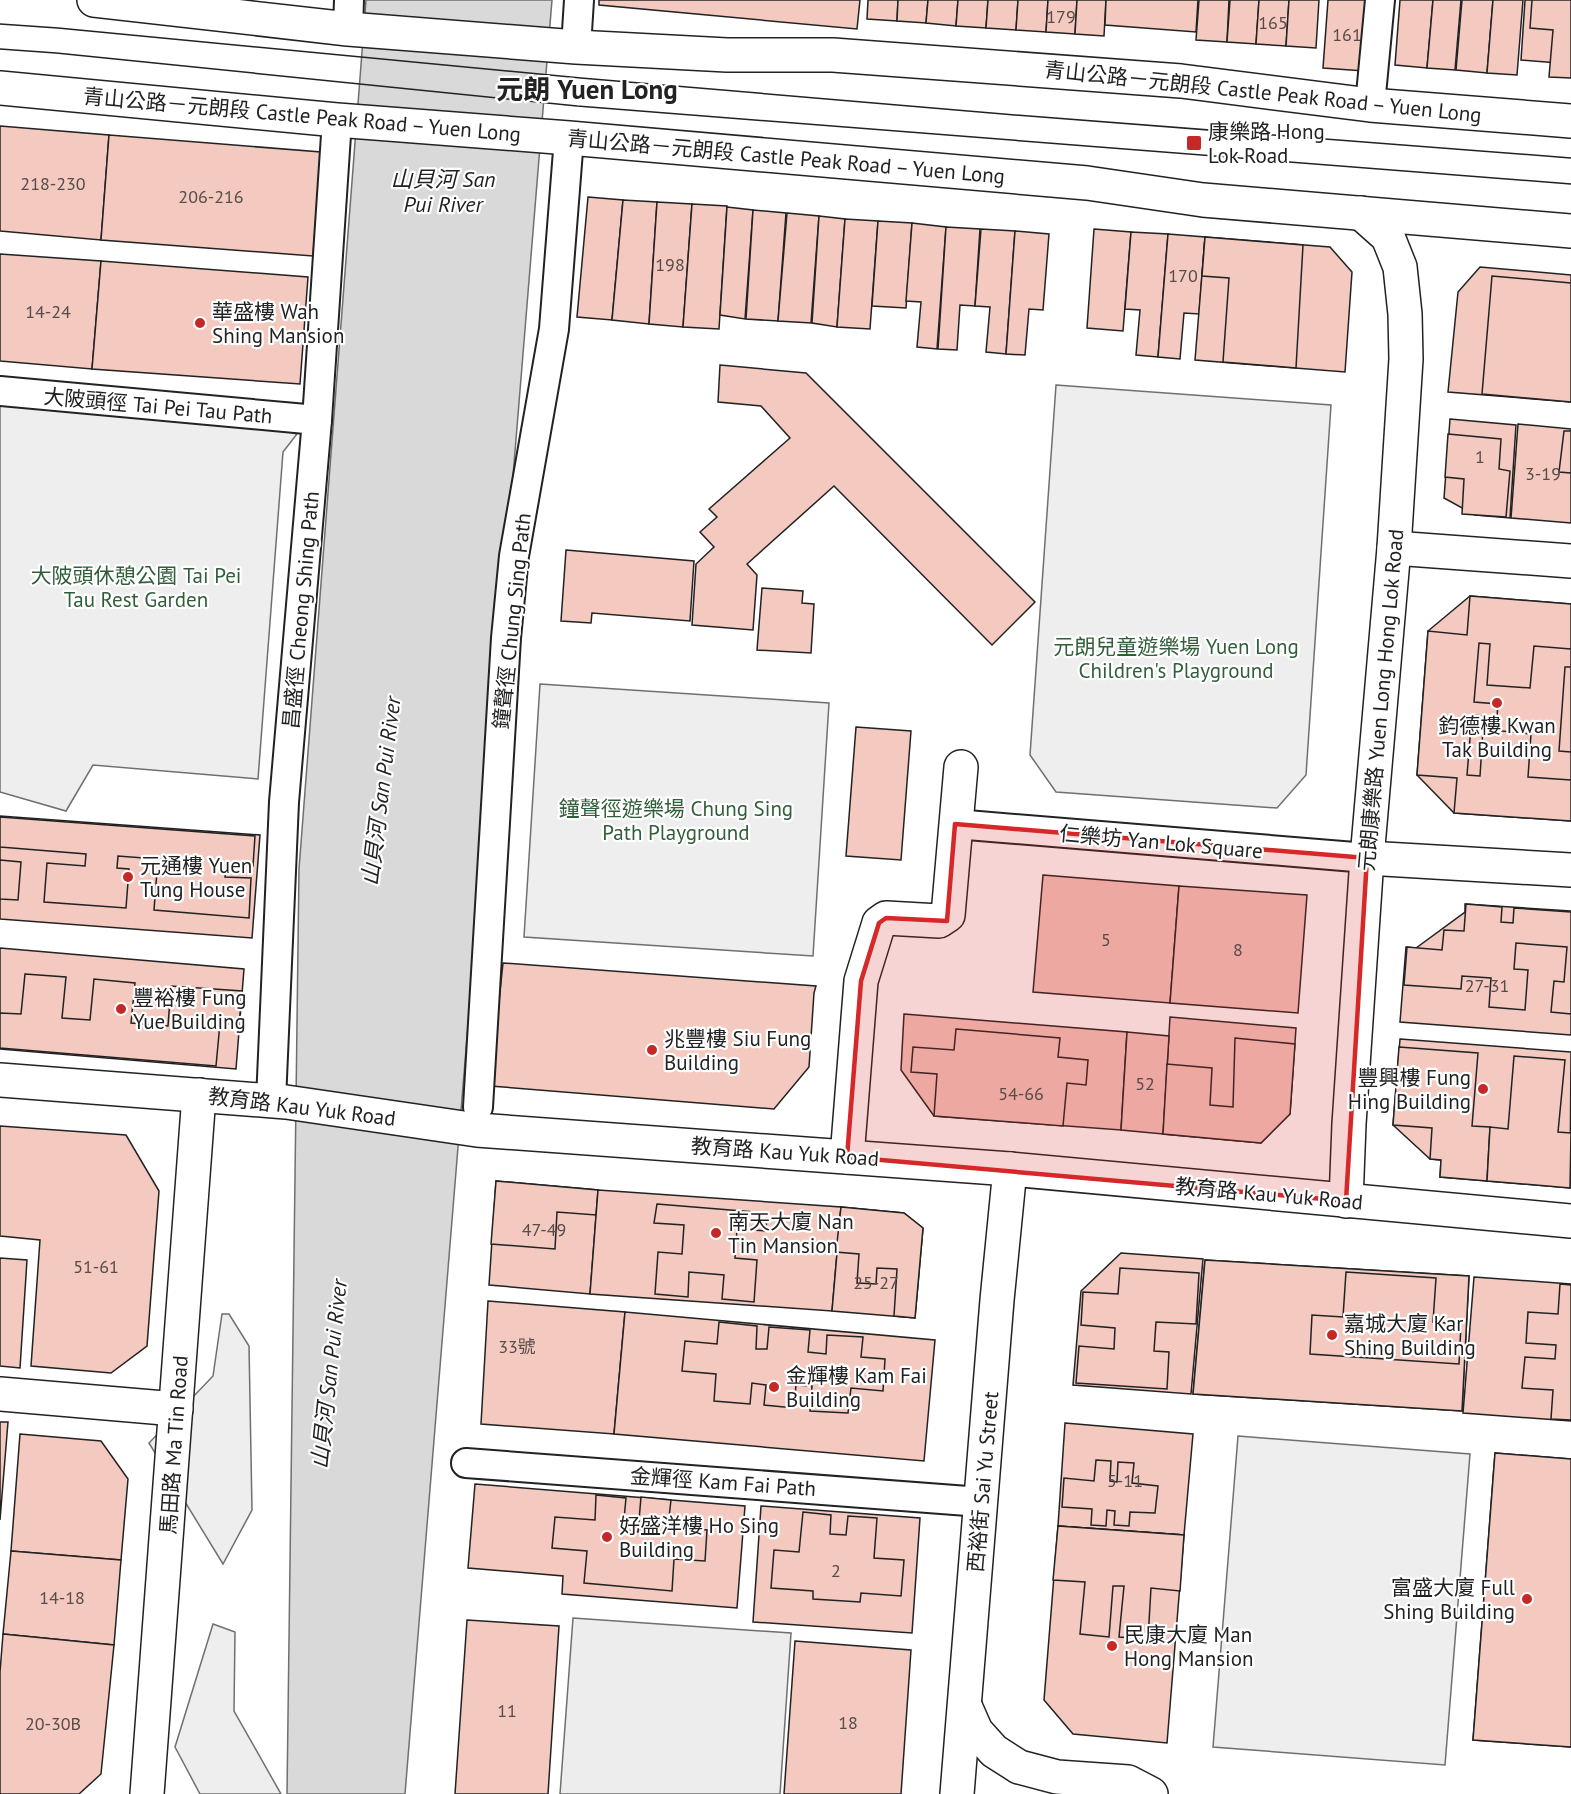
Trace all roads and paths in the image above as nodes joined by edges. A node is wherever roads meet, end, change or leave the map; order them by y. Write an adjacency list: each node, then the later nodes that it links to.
1 (94, 0): 4 (street, 青山公路－元朗段 Castle Peak Road – Yuen Long)
2 (579, 0): 5 (street)
3 (1380, 0): 7 (street)
4 (352, 20): 5 (street, 青山公路－元朗段 Castle Peak Road – Yuen Long)
5 (576, 47): 7 (street, 青山公路－元朗段 Castle Peak Road – Yuen Long)
6 (0, 88): 9 (street, 青山公路－元朗段 Castle Peak Road – Yuen Long)
7 (1370, 105): 8 (street, 青山公路－元朗段 Castle Peak Road – Yuen Long)
8 (1571, 120)
9 (342, 121): 10 (street, 青山公路－元朗段 Castle Peak Road – Yuen Long); 14 (street, 昌盛徑 Cheong Shing Path)
10 (562, 137): 11 (street, 青山公路－元朗段 Castle Peak Road – Yuen Long); 24 (street, 鐘聲徑 Chung Sing Path)
11 (1361, 213): 12 (street, 青山公路－元朗段 Castle Peak Road – Yuen Long); 15 (street, 元朗康樂路 Yuen Long Hong Lok Road)
12 (1571, 231)
13 (0, 391): 14 (street, 大陂頭徑 Tai Pei Tau Path)
14 (317, 420): 23 (street, 昌盛徑 Cheong Shing Path)
15 (1394, 548): 16 (street); 19 (street, 元朗康樂路 Yuen Long Hong Lok Road)
16 (1571, 561)
17 (961, 767): 18 (street)
18 (955, 824): 19 (street, 仁樂坊 Yan Lok Square); 25 (street)
19 (1367, 858): 20 (street); 27 (street, 元朗康樂路 Yuen Long Hong Lok Road)
20 (1571, 870)
21 (0, 1080): 22 (street, 教育路 Kau Yuk Road)
22 (200, 1095): 23 (street, 教育路 Kau Yuk Road); 30 (street, 馬田路 Ma Tin Road)
23 (278, 1102): 25 (street, 教育路 Kau Yuk Road)
24 (478, 1107)
25 (847, 1156): 26 (street, 教育路 Kau Yuk Road)
26 (1010, 1169): 27 (street, 教育路 Kau Yuk Road); 32 (street, 西裕街 Sai Yu Street)
27 (1346, 1201): 28 (street, 教育路 Kau Yuk Road)
28 (1571, 1221)
29 (0, 1394): 30 (street)
30 (176, 1408): 34 (street, 馬田路 Ma Tin Road)
31 (466, 1463): 32 (street, 金輝徑 Kam Fai Path)
32 (981, 1502): 33 (street, 西裕街 Sai Yu Street)
33 (965, 1706): 35 (street, 西裕街 Sai Yu Street); 36 (street)
34 (147, 1794)
35 (957, 1794)
36 (1151, 1794)

